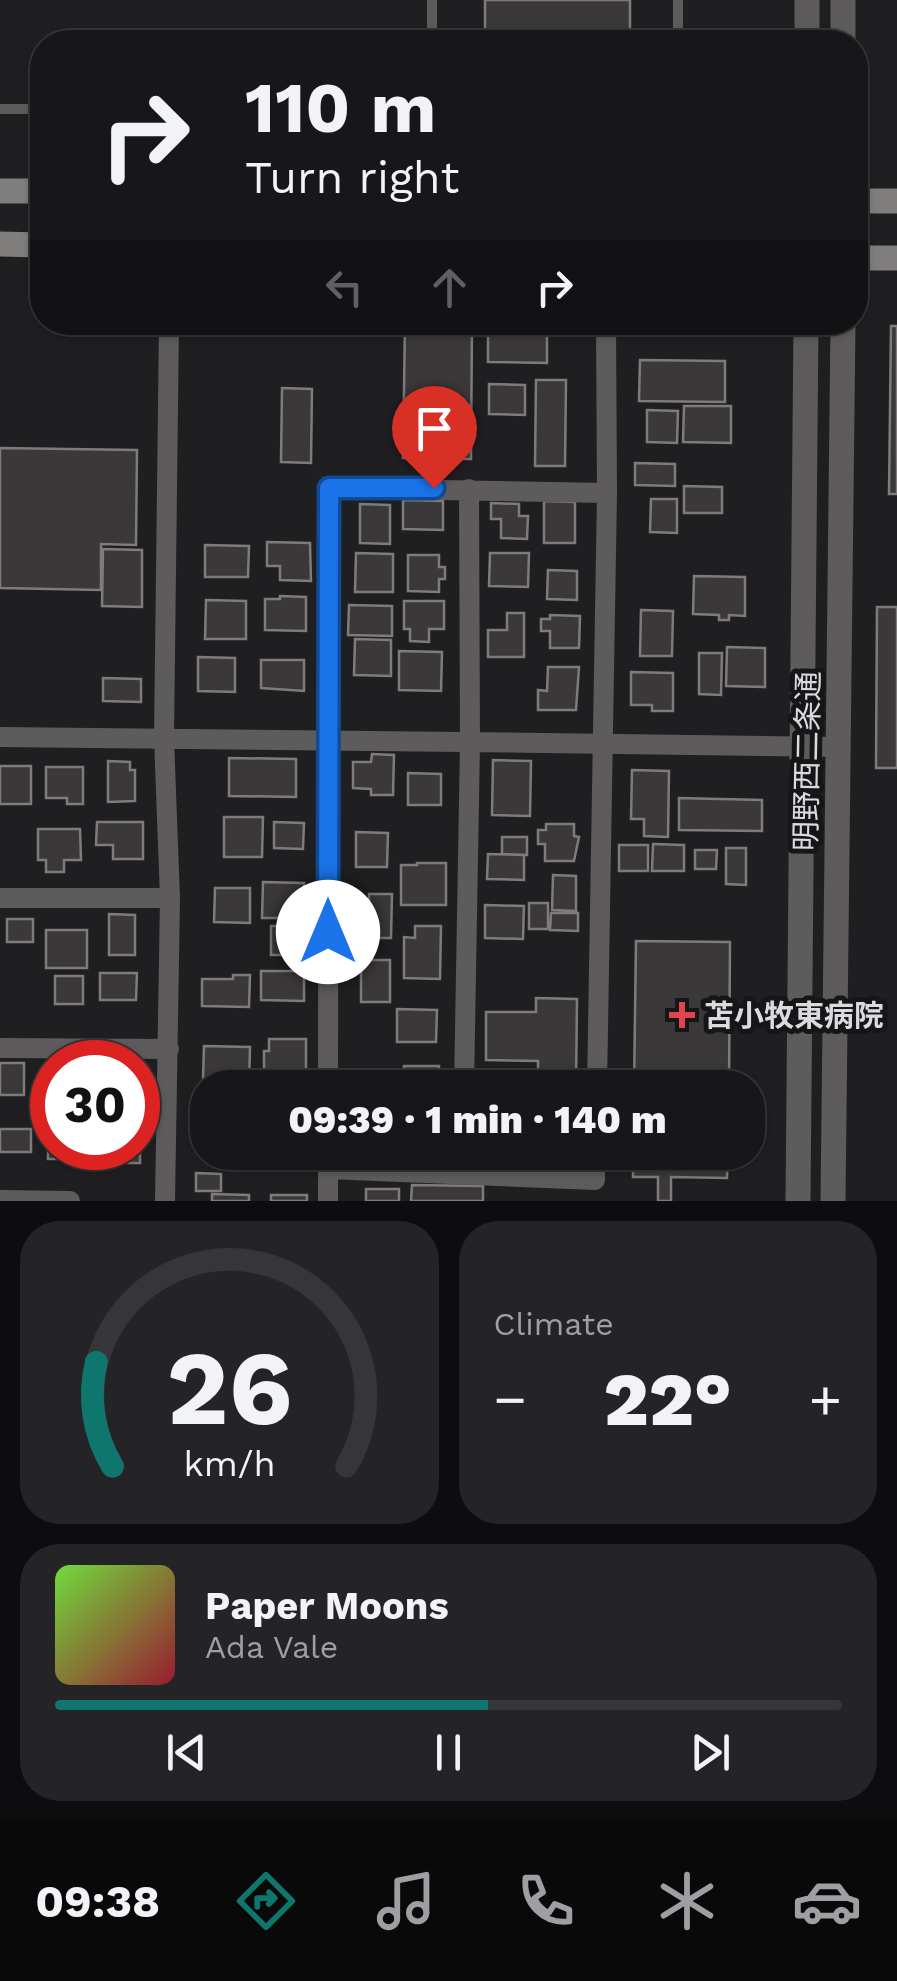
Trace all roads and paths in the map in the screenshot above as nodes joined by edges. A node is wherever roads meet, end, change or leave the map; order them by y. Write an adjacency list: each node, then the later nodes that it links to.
1 (432, 0): 5 (lane)
2 (678, 0): 6 (lane)
3 (807, 0): 7 (street)
4 (843, 0): 8 (street)
5 (432, 30)
6 (678, 30)
7 (807, 30)
8 (842, 30)
9 (0, 109): 10 (lane)
10 (30, 109)
11 (0, 190): 12 (main road)
12 (30, 191)
13 (868, 201): 14 (main road)
14 (897, 201)
15 (0, 244): 16 (main road)
16 (30, 245)
17 (868, 258): 18 (main road)
18 (897, 258)
19 (169, 335): 26 (street)
20 (606, 335): 24 (street)
21 (806, 335): 30 (street, 明野西二条通)
22 (843, 335): 31 (street, 明野西二条通)
23 (469, 489): 24 (street); 27 (street); 28 (street)
24 (607, 493): 29 (street)
25 (0, 737): 26 (street)
26 (164, 738): 27 (street); 33 (street)
27 (327, 738): 28 (street); 36 (street)
28 (470, 743): 29 (street); 37 (street)
29 (602, 746): 30 (street); 38 (street)
30 (801, 747): 31 (street); 48 (street, 明野西二条通)
31 (840, 748): 49 (street, 明野西二条通)
32 (0, 898): 33 (street)
33 (170, 898): 35 (street)
34 (0, 1048): 35 (street)
35 (168, 1048): 46 (street)
36 (328, 1070)
37 (464, 1070)
38 (596, 1070)
39 (328, 1170): 47 (street)
40 (415, 1170): 43 (street)
41 (463, 1170): 43 (street)
42 (595, 1170): 43 (street)
43 (463, 1175)
44 (0, 1200): 45 (street)
45 (70, 1201)
46 (165, 1201)
47 (328, 1201)
48 (798, 1201)
49 (833, 1201)

